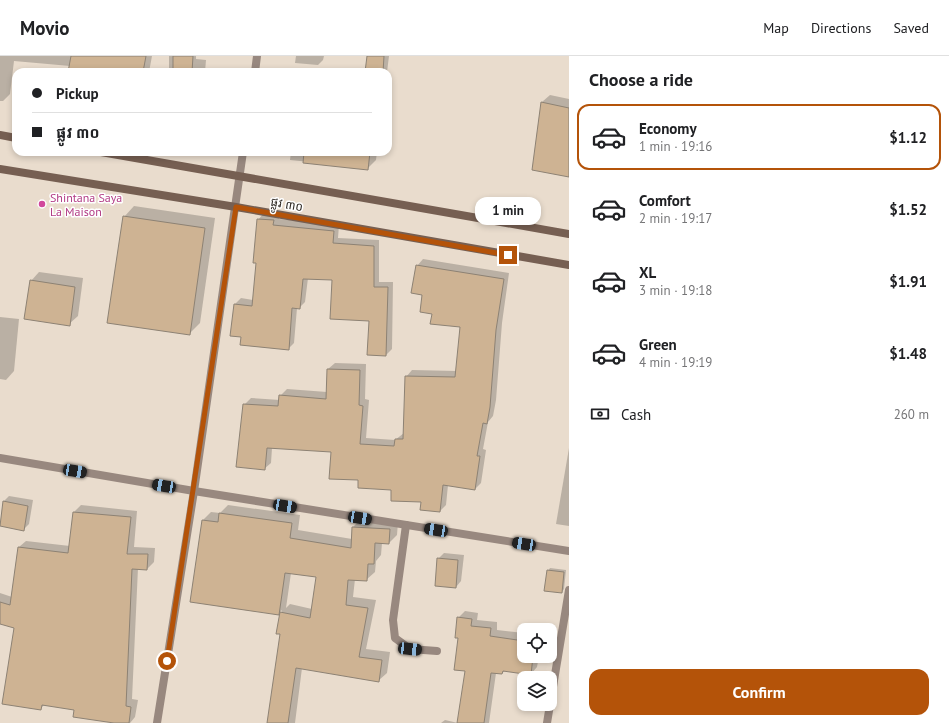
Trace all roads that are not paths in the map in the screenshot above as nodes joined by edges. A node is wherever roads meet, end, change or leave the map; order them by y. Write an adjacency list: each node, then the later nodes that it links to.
1 (257, 56): 2 (street)
2 (256, 68)
3 (0, 135): 4 (street)
4 (12, 137)
5 (124, 156): 8 (street, ផ្លូវ ៣០)
6 (242, 156): 8 (street)
7 (0, 169): 9 (street, ផ្លូវ ៣០)
8 (239, 176): 9 (street); 10 (street, ផ្លូវ ៣០)
9 (236, 207): 11 (street, ផ្លូវ ៣០); 13 (street)
10 (569, 234)
11 (569, 265)
12 (0, 458): 13 (street)
13 (194, 491): 14 (street); 18 (street)
14 (406, 525): 15 (street); 17 (street)
15 (569, 551)
16 (569, 590): 19 (street)
17 (436, 651)
18 (157, 723)
19 (547, 723)

